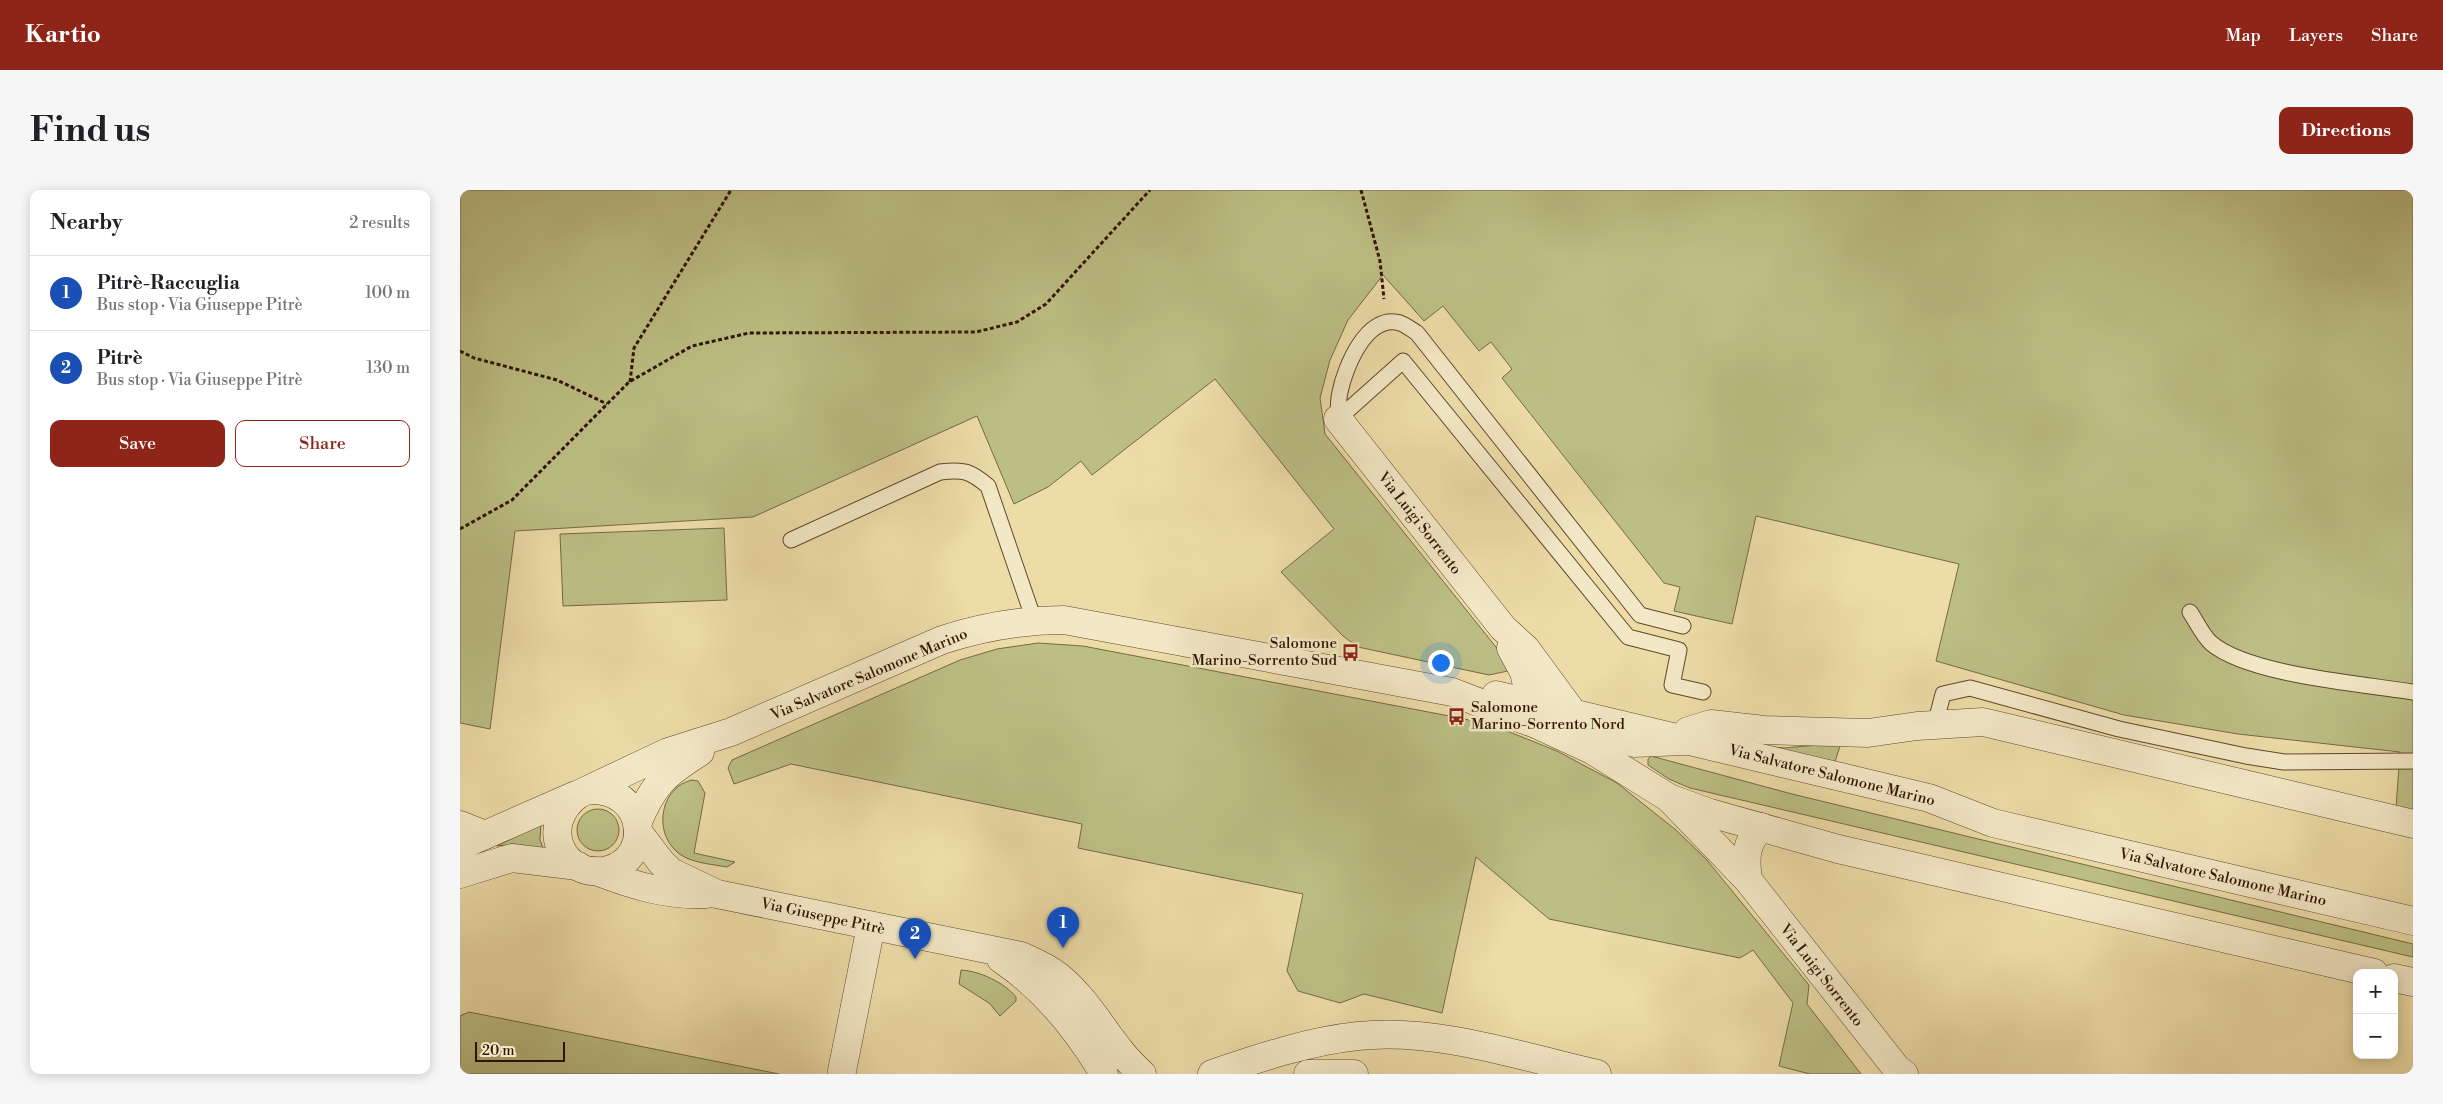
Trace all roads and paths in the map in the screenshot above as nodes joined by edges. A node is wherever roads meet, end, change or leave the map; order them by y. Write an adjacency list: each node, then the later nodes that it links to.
1 (731, 190): 6 (path)
2 (1150, 190): 6 (path)
3 (1361, 190): 4 (path)
4 (1387, 323): 8 (lane); 13 (lane)
5 (460, 352): 7 (path)
6 (630, 382): 7 (path)
7 (608, 404): 9 (path)
8 (1338, 419): 14 (street, Via Luigi Sorrento); 15 (lane)
9 (460, 529)
10 (791, 540): 12 (lane)
11 (2190, 612): 16 (lane)
12 (1034, 620): 18 (street, Via Salvatore Salomone Marino); 20 (street, Via Salvatore Salomone Marino)
13 (1683, 626)
14 (1503, 628): 17 (street); 18 (street)
15 (1703, 692)
16 (2413, 692)
17 (1573, 713): 18 (street, Via Salvatore Salomone Marino); 21 (street, Via Salvatore Salomone Marino)
18 (1529, 715): 21 (street); 24 (street, Via Salvatore Salomone Marino)
19 (1935, 725): 22 (street); 23 (lane); 27 (street)
20 (731, 732): 25 (street); 30 (street)
21 (1635, 736): 22 (street, Via Salvatore Salomone Marino); 24 (street)
22 (1684, 741): 37 (street, Via Salvatore Salomone Marino)
23 (2413, 761)
24 (1633, 776): 26 (street, Via Salvatore Salomone Marino)
25 (585, 792): 30 (street); 31 (street); 33 (street)
26 (1669, 798): 29 (street, Via Salvatore Salomone Marino); 35 (street, Via Luigi Sorrento)
27 (2413, 824)
28 (460, 825): 31 (street)
29 (1762, 827): 35 (street); 40 (street, Via Salvatore Salomone Marino)
30 (638, 828): 33 (street); 36 (street)
31 (485, 835): 32 (street)
32 (460, 846)
33 (587, 869): 34 (street); 36 (street)
34 (460, 874)
35 (1748, 880): 44 (street, Via Luigi Sorrento)
36 (717, 894): 38 (street, Via Giuseppe Pitrè)
37 (2413, 921)
38 (871, 926): 39 (street, Via Giuseppe Pitrè); 43 (street)
39 (987, 950): 45 (street); 46 (street, Via Giuseppe Pitrè)
40 (2357, 969)
41 (2398, 979): 42 (street)
42 (2413, 982)
43 (842, 1071)
44 (1900, 1072)
45 (1104, 1074)
46 (1142, 1074)
47 (1212, 1074): 50 (street)
48 (1308, 1074): 49 (street)
49 (1354, 1074)
50 (1597, 1074)

